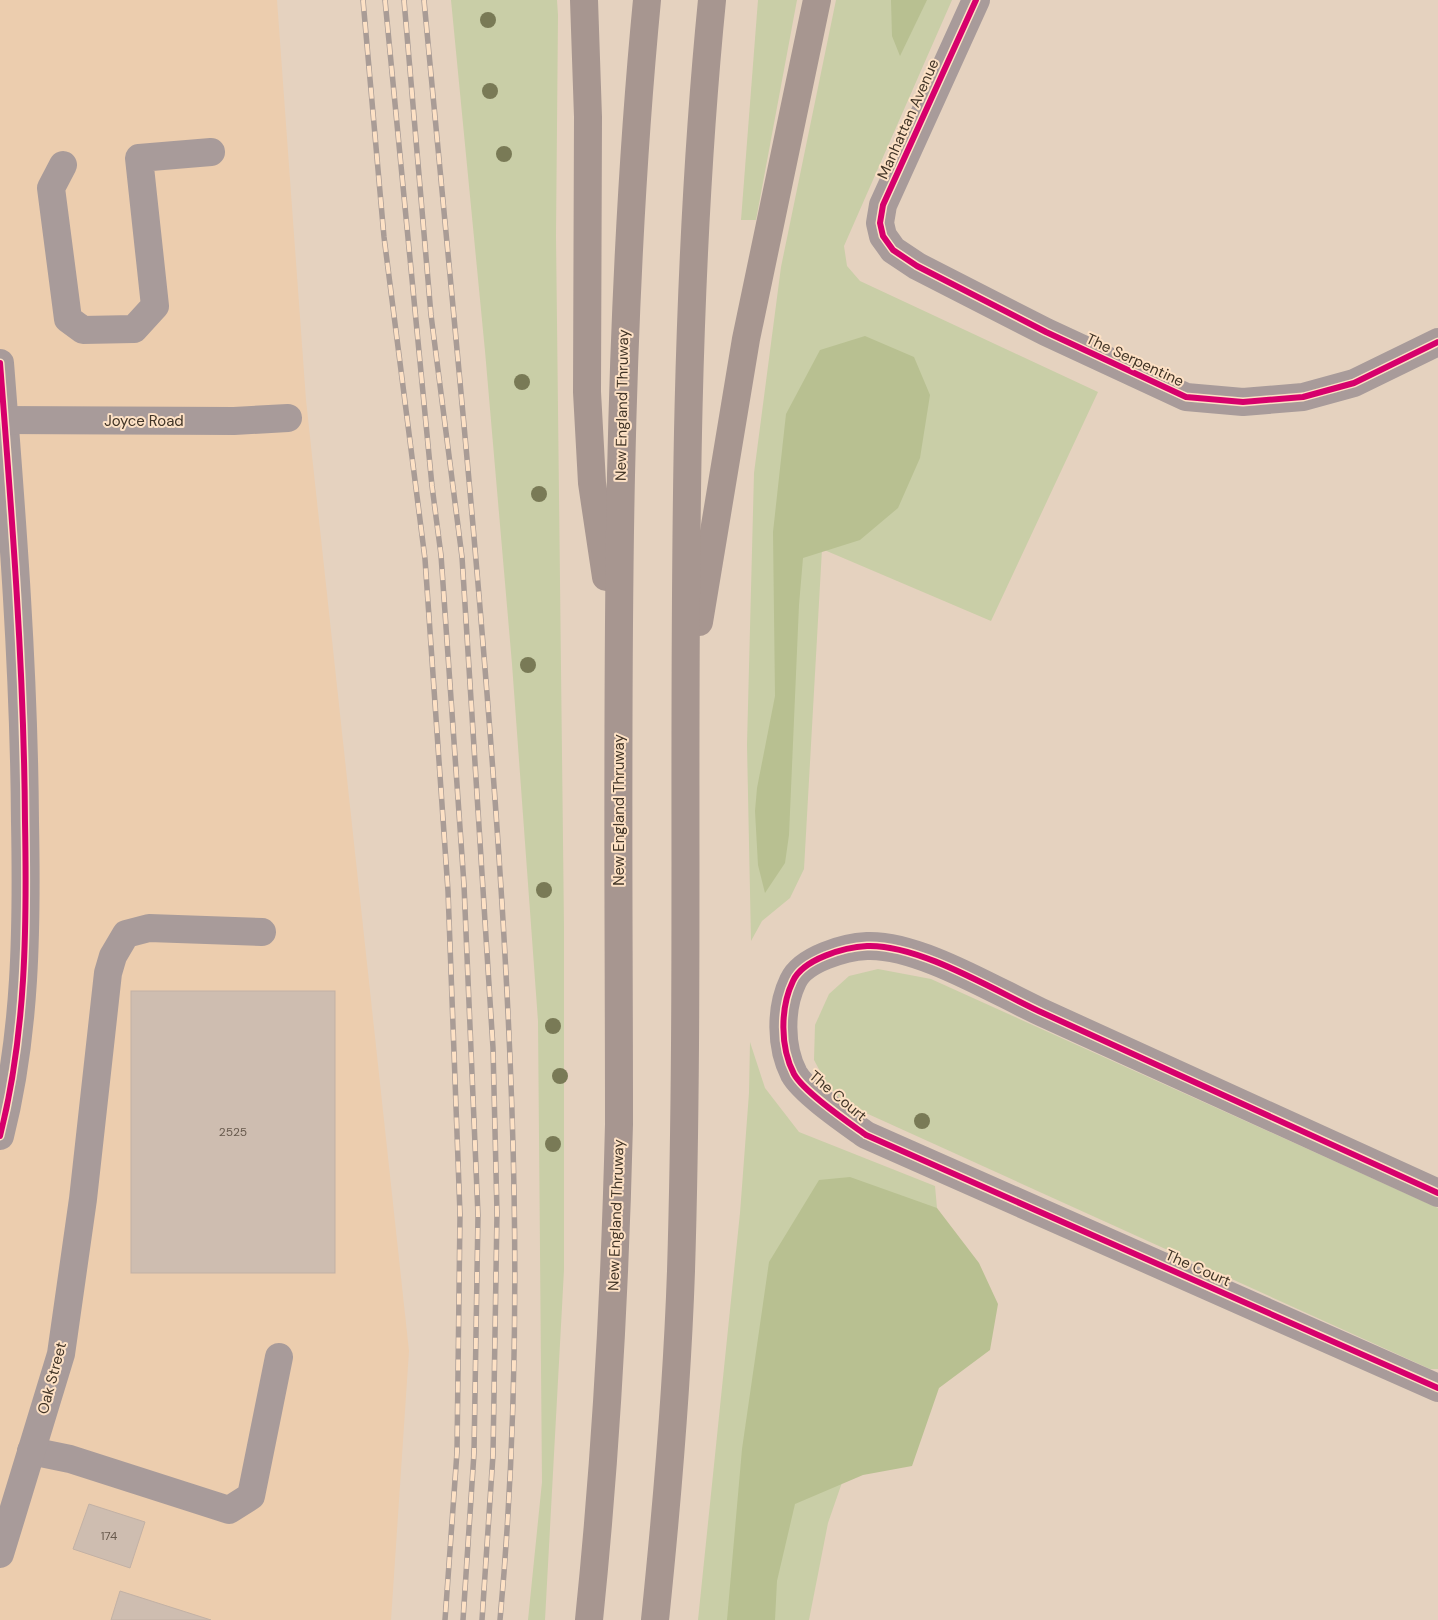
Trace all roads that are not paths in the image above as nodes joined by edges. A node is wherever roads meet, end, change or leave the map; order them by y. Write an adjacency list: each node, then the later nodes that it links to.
1 (584, 0): 13 (highway)
2 (646, 0): 13 (highway, New England Thruway)
3 (712, 0): 14 (highway)
4 (817, 0): 14 (highway)
5 (976, 0): 8 (street, Manhattan Avenue)
6 (211, 152): 7 (street)
7 (63, 165)
8 (893, 250): 9 (street, The Serpentine)
9 (1438, 342)
10 (0, 363): 12 (street)
11 (288, 418): 12 (street, Joyce Road)
12 (2, 420): 16 (street)
13 (619, 672): 22 (highway, New England Thruway)
14 (685, 707): 23 (highway)
15 (262, 932): 20 (street, Oak Street)
16 (0, 1136)
17 (1438, 1193): 19 (street, The Court)
18 (279, 1357): 20 (street)
19 (1438, 1388)
20 (31, 1451): 21 (street, Oak Street)
21 (0, 1554)
22 (589, 1620)
23 (655, 1620)

